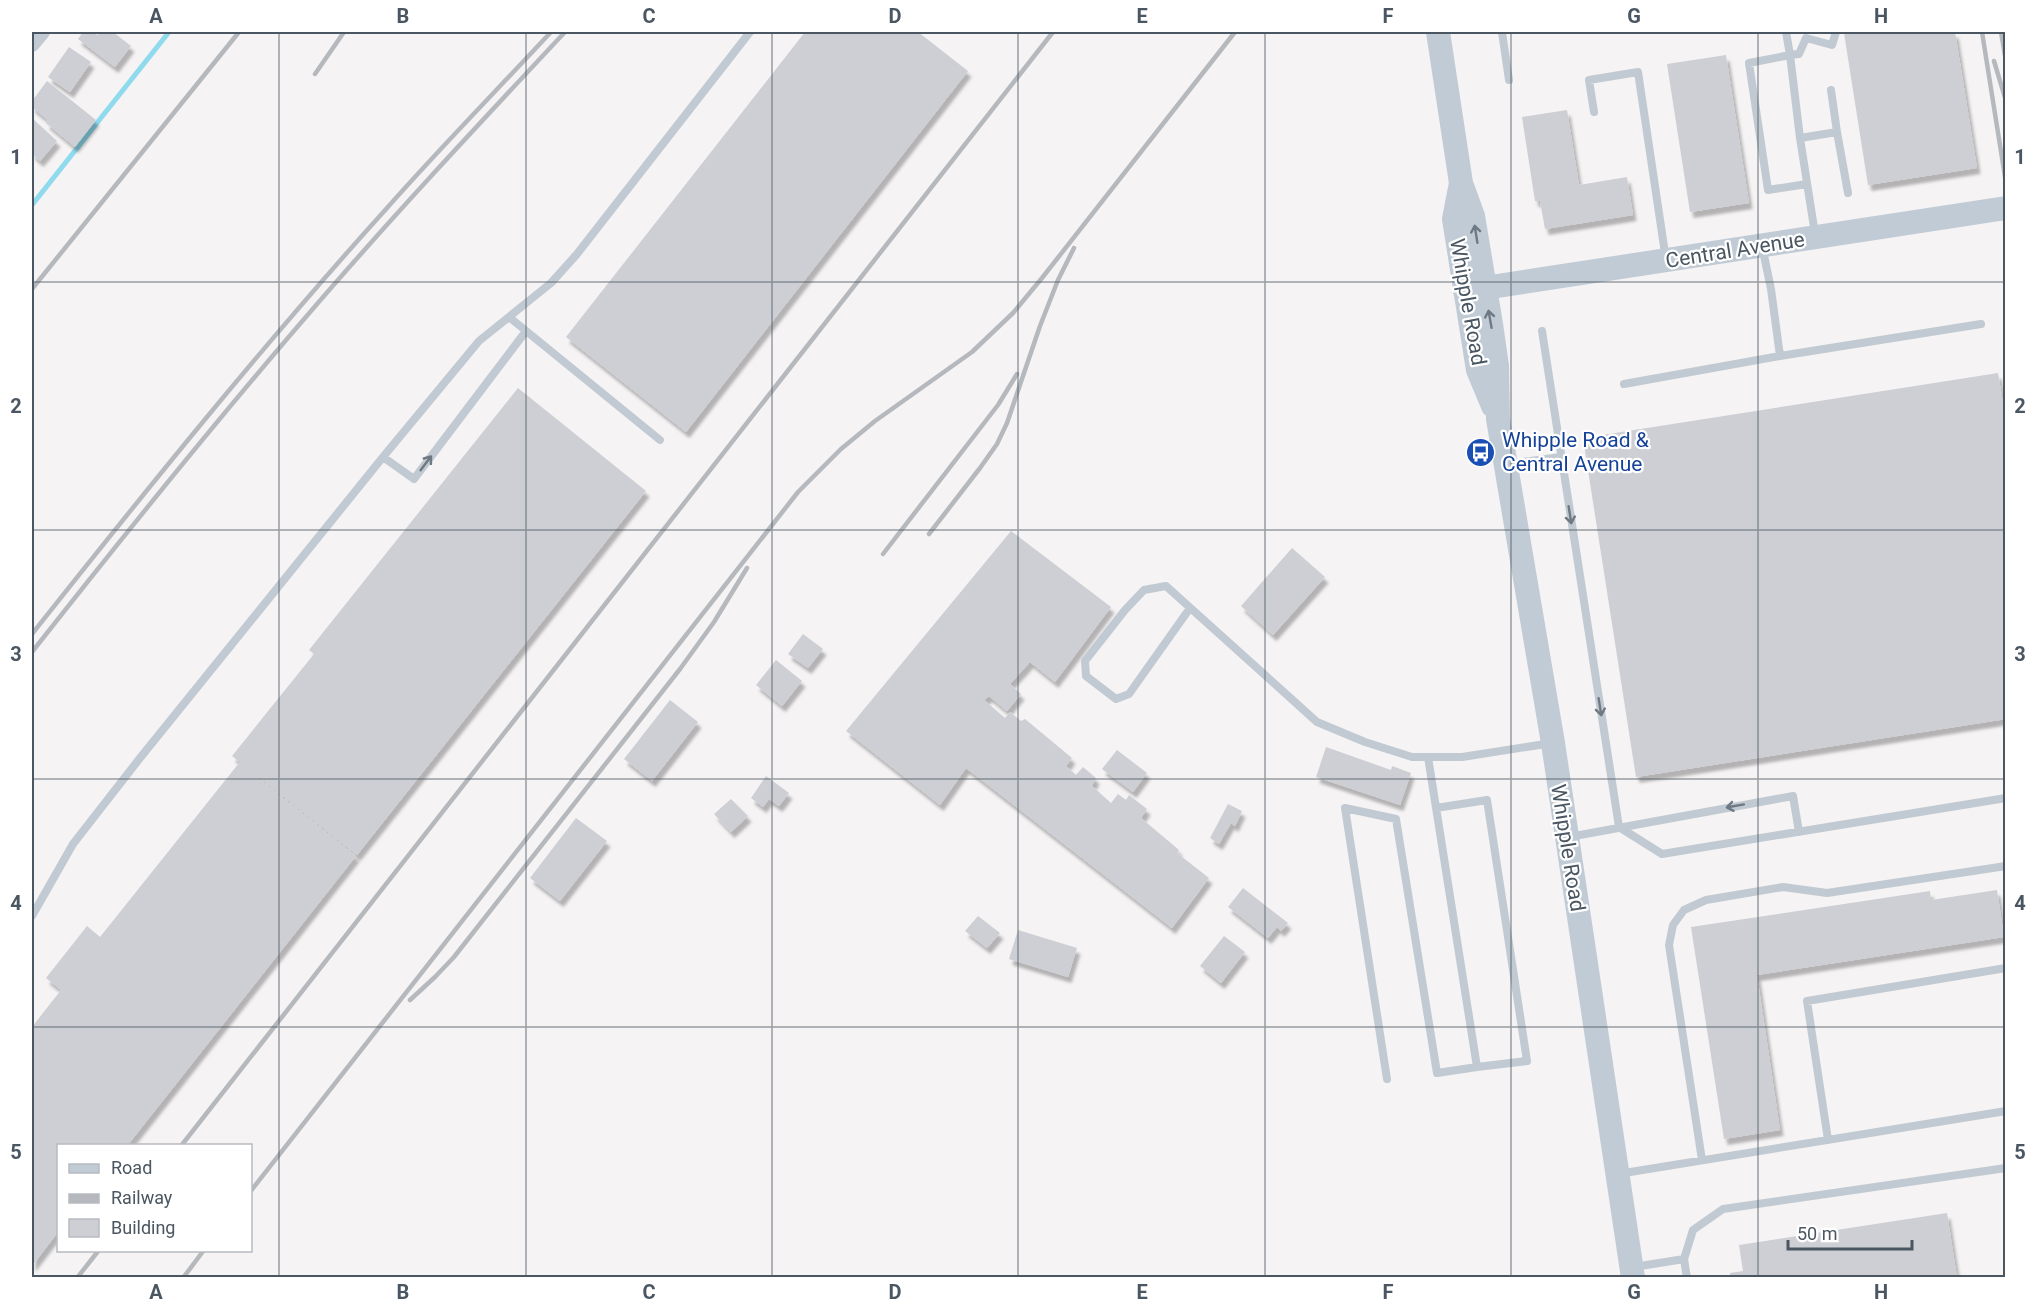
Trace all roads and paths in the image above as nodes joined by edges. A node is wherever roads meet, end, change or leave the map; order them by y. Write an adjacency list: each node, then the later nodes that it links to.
1 (750, 32): 20 (lane)
2 (1438, 32): 19 (main road, Whipple Road)
3 (1502, 32): 8 (lane)
4 (1786, 32): 7 (lane)
5 (1836, 32): 6 (lane)
6 (1807, 34): 7 (lane)
7 (1790, 55): 12 (lane); 13 (lane)
8 (1509, 80)
9 (1831, 90): 11 (lane)
10 (1594, 112): 18 (lane)
11 (1837, 132): 12 (lane); 14 (lane)
12 (1800, 138): 13 (lane)
13 (1808, 184): 16 (lane)
14 (1848, 193)
15 (2006, 208): 16 (main road, Central Avenue)
16 (1816, 237): 17 (main road, Central Avenue)
17 (1762, 246): 18 (main road, Central Avenue); 24 (lane)
18 (1666, 260): 19 (main road, Central Avenue)
19 (1475, 289): 29 (main road, Whipple Road)
20 (509, 317): 23 (lane); 27 (lane)
21 (1981, 324): 24 (lane)
22 (1542, 331): 28 (lane)
23 (526, 332): 26 (lane); 27 (lane, one-way to 23)
24 (1780, 356): 25 (lane)
25 (1624, 384)
26 (660, 440)
27 (383, 457): 39 (lane)
28 (1561, 457): 29 (lane); 35 (lane, one-way to 35)
29 (1505, 465): 31 (main road, Whipple Road)
30 (1190, 608): 30 (lane); 32 (lane)
31 (1553, 743): 32 (lane); 37 (main road, Whipple Road)
32 (1428, 757): 34 (lane)
33 (2006, 798): 36 (lane)
34 (1436, 808): 41 (lane); 41 (lane)
35 (1619, 826): 36 (lane); 36 (lane, one-way to 35); 37 (lane)
36 (1799, 832)
37 (1567, 837): 47 (main road, Whipple Road)
38 (2006, 866): 45 (lane)
39 (32, 916)
40 (2006, 968): 44 (lane)
41 (1477, 1067): 42 (lane)
42 (1387, 1079)
43 (2006, 1112): 44 (lane)
44 (1828, 1140): 45 (lane)
45 (1702, 1160): 47 (lane)
46 (2006, 1168): 48 (lane)
47 (1618, 1174): 49 (main road, Whipple Road)
48 (1684, 1259): 49 (lane); 50 (lane)
49 (1632, 1272)
50 (1687, 1278)

